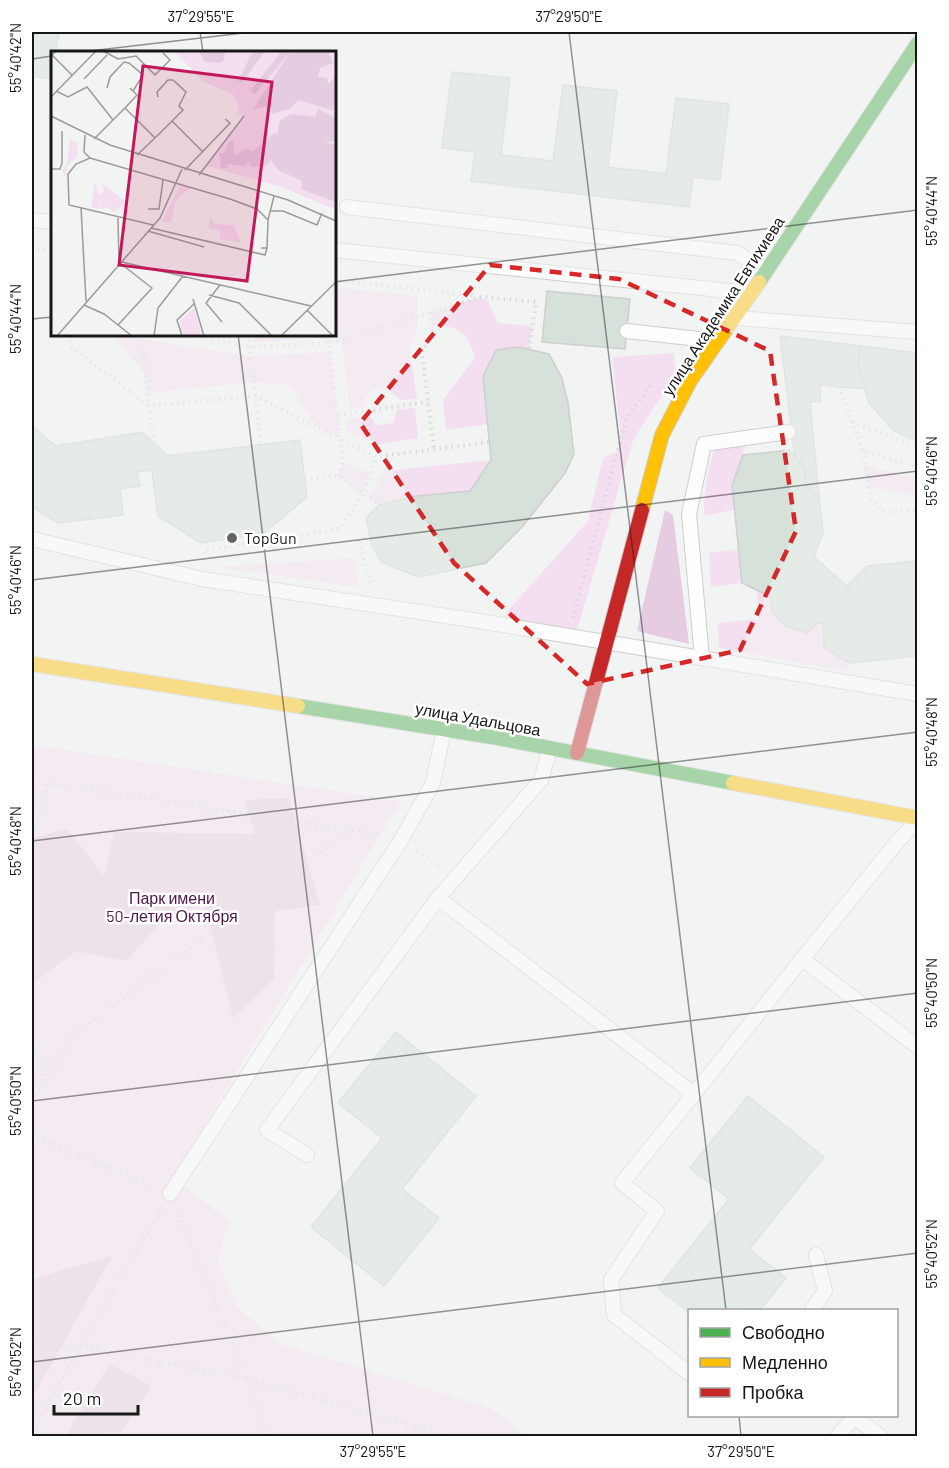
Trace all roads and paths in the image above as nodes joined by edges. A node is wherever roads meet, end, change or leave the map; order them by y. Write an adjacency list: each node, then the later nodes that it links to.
1 (918, 43): 8 (street, улица Академика Евтихиева)
2 (347, 207): 8 (lane)
3 (32, 220): 4 (lane)
4 (51, 222)
5 (32, 248): 6 (path)
6 (51, 250)
7 (336, 250): 10 (lane)
8 (766, 271): 10 (street, улица Академика Евтихиева)
9 (336, 280): 11 (path)
10 (751, 293): 13 (street, улица Академика Евтихиева)
11 (481, 297): 12 (path); 24 (path)
12 (430, 312): 22 (path); 28 (path)
13 (735, 318): 15 (lane); 21 (street, улица Академика Евтихиева)
14 (627, 331): 21 (lane)
15 (918, 332)
16 (71, 336): 29 (path)
17 (140, 336): 29 (path)
18 (197, 336): 23 (path)
19 (248, 336): 23 (path)
20 (328, 336): 22 (path)
21 (719, 341): 52 (street, улица Академика Евтихиева)
22 (329, 343): 23 (path); 30 (path)
23 (249, 348): 27 (path)
24 (529, 350)
25 (655, 380): 51 (path)
26 (839, 387): 31 (path)
27 (255, 396): 29 (path); 33 (path); 36 (path)
28 (428, 402): 30 (path); 38 (path)
29 (149, 406): 35 (path)
30 (338, 415): 33 (path)
31 (852, 422): 37 (path); 39 (path)
32 (788, 432): 53 (lane)
33 (340, 439): 40 (path); 42 (path)
34 (489, 442): 38 (path)
35 (154, 443)
36 (261, 445)
37 (918, 447)
38 (434, 449): 40 (path)
39 (863, 451): 41 (path); 46 (path)
40 (376, 457): 44 (path)
41 (918, 467)
42 (338, 476): 43 (path); 44 (path)
43 (305, 479)
44 (363, 494): 45 (path); 49 (path)
45 (379, 505)
46 (918, 510)
47 (370, 535): 50 (path)
48 (32, 539): 49 (lane)
49 (202, 579): 50 (lane)
50 (377, 605): 51 (lane)
51 (568, 636): 52 (lane)
52 (606, 642): 53 (lane); 58 (street, улица Академика Евтихиева)
53 (702, 658): 55 (lane)
54 (32, 664): 56 (street, улица Удальцова)
55 (918, 694)
56 (444, 729): 57 (street, улица Удальцова); 65 (lane)
57 (550, 747): 58 (street, улица Удальцова); 66 (lane)
58 (577, 753): 61 (street, улица Удальцова)
59 (32, 781): 60 (path)
60 (48, 785): 62 (path); 64 (path)
61 (918, 819): 69 (lane)
62 (333, 827): 63 (path); 68 (path)
63 (351, 830): 65 (path); 72 (path)
64 (32, 838)
65 (401, 840): 66 (path); 77 (lane)
66 (455, 878): 67 (lane)
67 (438, 898): 73 (lane); 76 (lane)
68 (32, 911)
69 (802, 959): 71 (lane); 73 (lane)
70 (32, 1040): 72 (path)
71 (918, 1047)
72 (45, 1080): 74 (path)
73 (694, 1094): 82 (lane)
74 (32, 1100)
75 (32, 1135): 77 (path)
76 (307, 1155)
77 (170, 1194): 81 (path); 83 (path)
78 (816, 1255): 79 (lane)
79 (813, 1309)
80 (32, 1343): 81 (path)
81 (80, 1346): 83 (path); 84 (path)
82 (688, 1372)
83 (247, 1379): 87 (path); 88 (path)
84 (32, 1430)
85 (100, 1437): 86 (path)
86 (123, 1437)
87 (267, 1437)
88 (451, 1437)
89 (838, 1437): 90 (lane)
90 (880, 1437)

